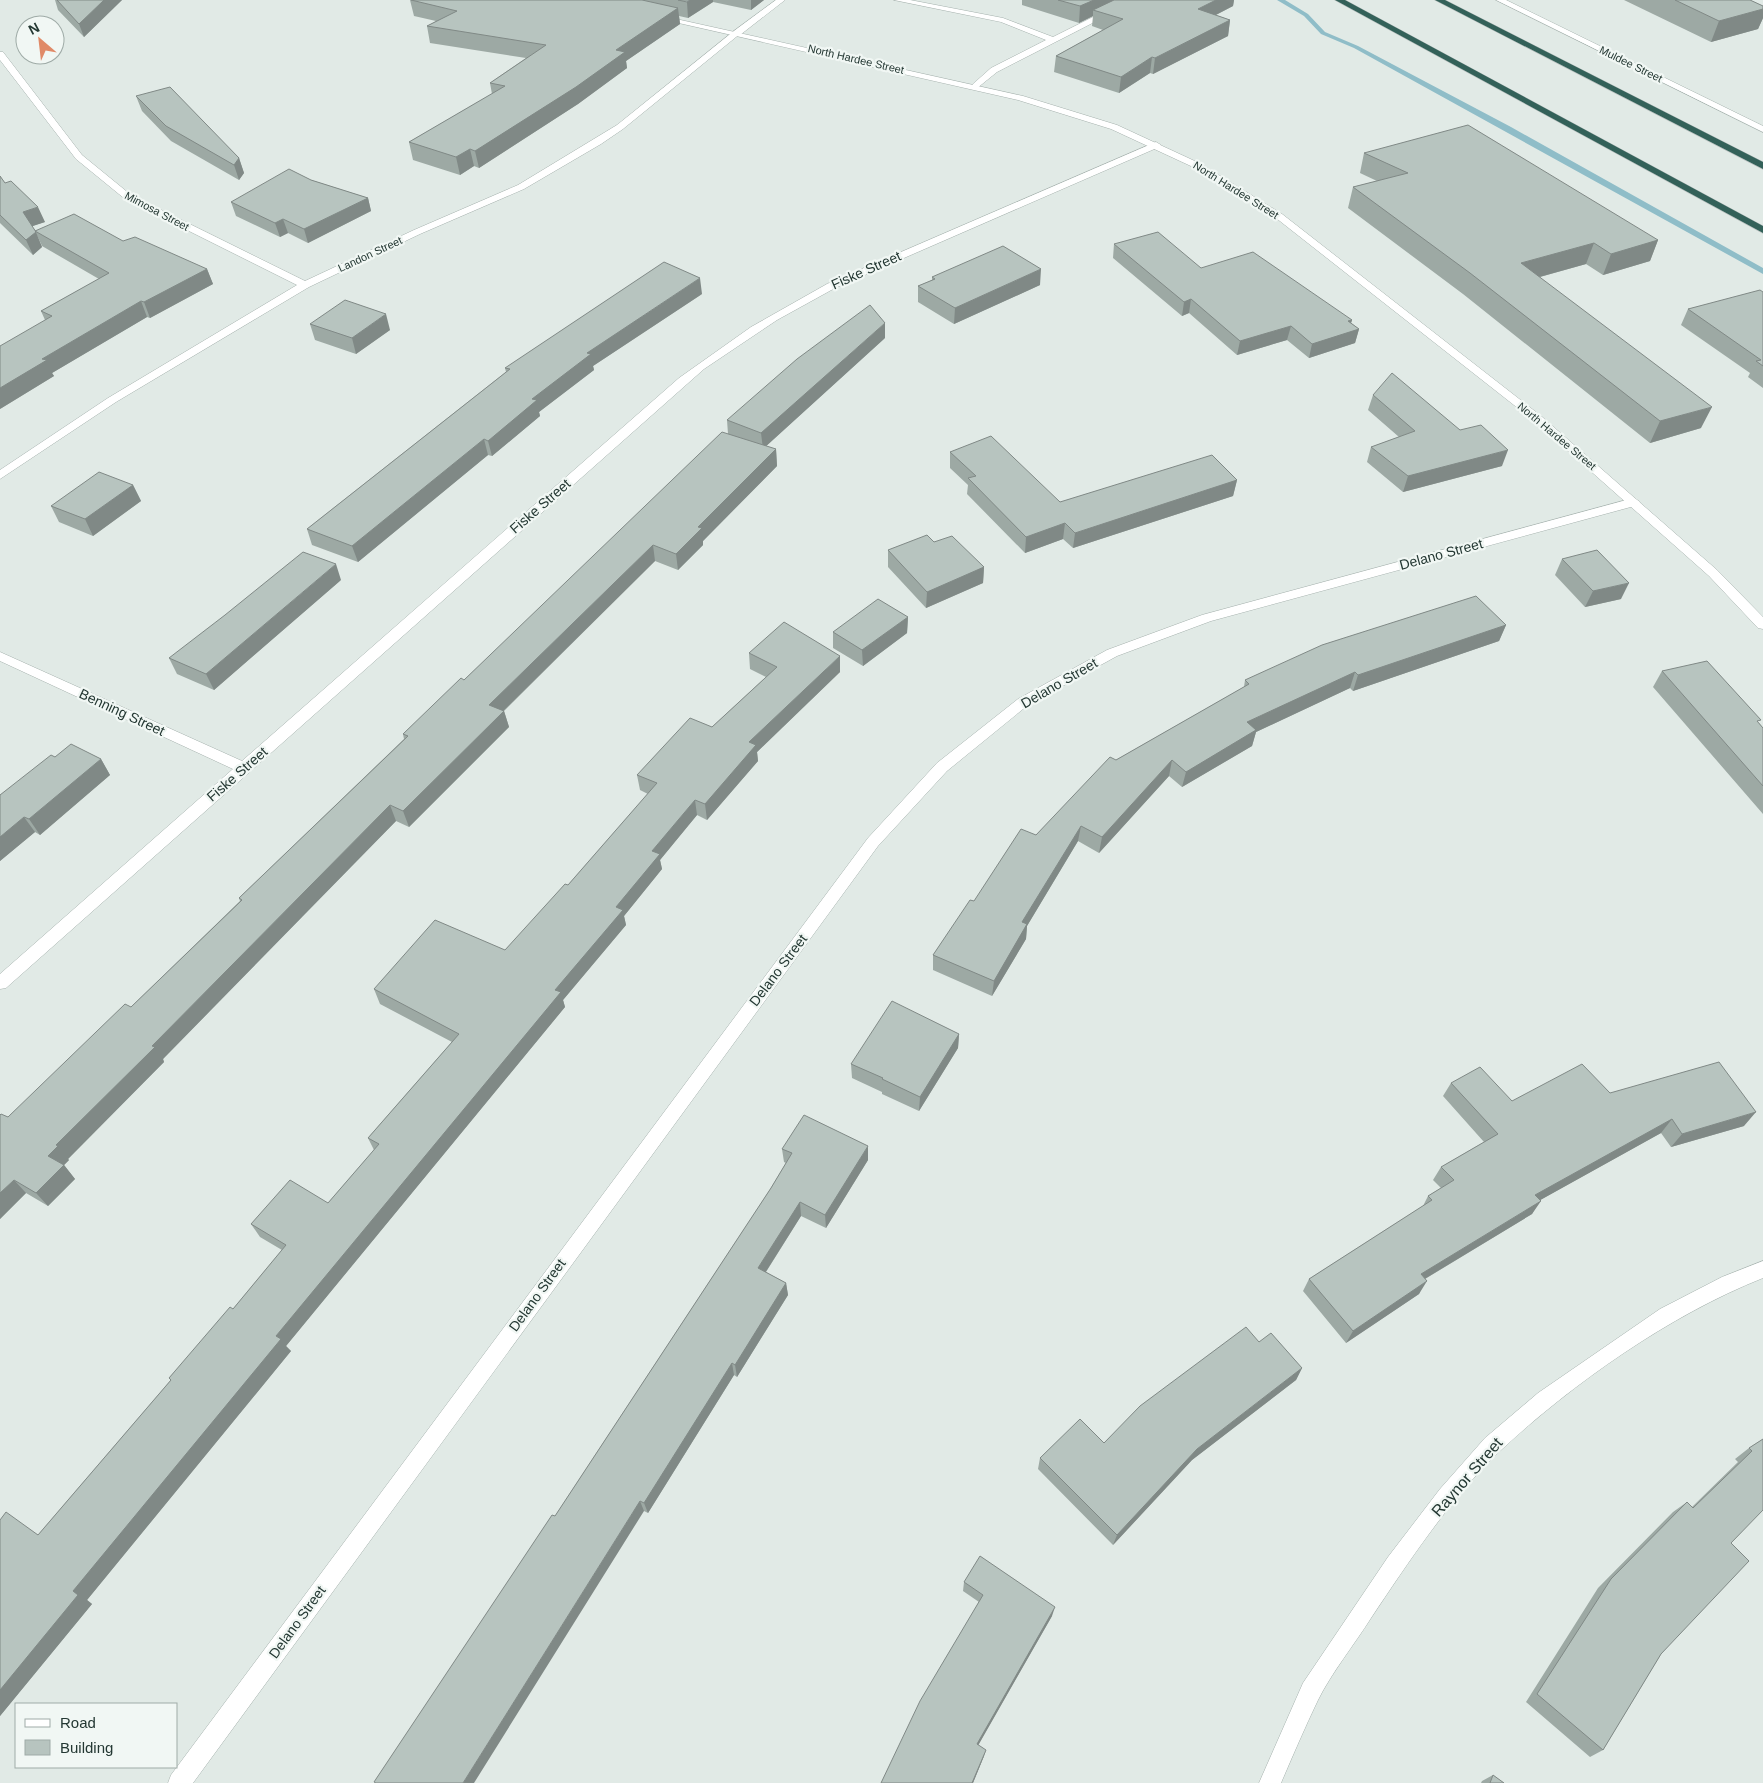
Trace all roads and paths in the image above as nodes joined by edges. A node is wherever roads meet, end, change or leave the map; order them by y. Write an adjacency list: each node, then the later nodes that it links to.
1 (781, 0): 8 (street, Landon Street)
2 (898, 0): 9 (street)
3 (1339, 0): 15 (highway)
4 (1439, 0): 14 (highway)
5 (1500, 0): 12 (street, Muldee Street)
6 (1120, 8): 9 (street)
7 (651, 14): 8 (street, North Hardee Street)
8 (737, 33): 11 (street, North Hardee Street); 16 (street, Landon Street)
9 (1053, 40): 11 (street)
10 (0, 54): 16 (street, Mimosa Street)
11 (976, 86): 13 (street, North Hardee Street)
12 (1761, 127)
13 (1156, 145): 18 (street, North Hardee Street); 21 (street, Fiske Street)
14 (1763, 166)
15 (1763, 230)
16 (305, 285): 17 (street, Landon Street)
17 (0, 475)
18 (1634, 502): 19 (street, North Hardee Street); 24 (street, Delano Street)
19 (1763, 625)
20 (0, 656): 21 (street, Benning Street)
21 (244, 768): 22 (street, Fiske Street)
22 (0, 983)
23 (1763, 1269): 25 (street, Raynor Street)
24 (179, 1783)
25 (1270, 1783)

